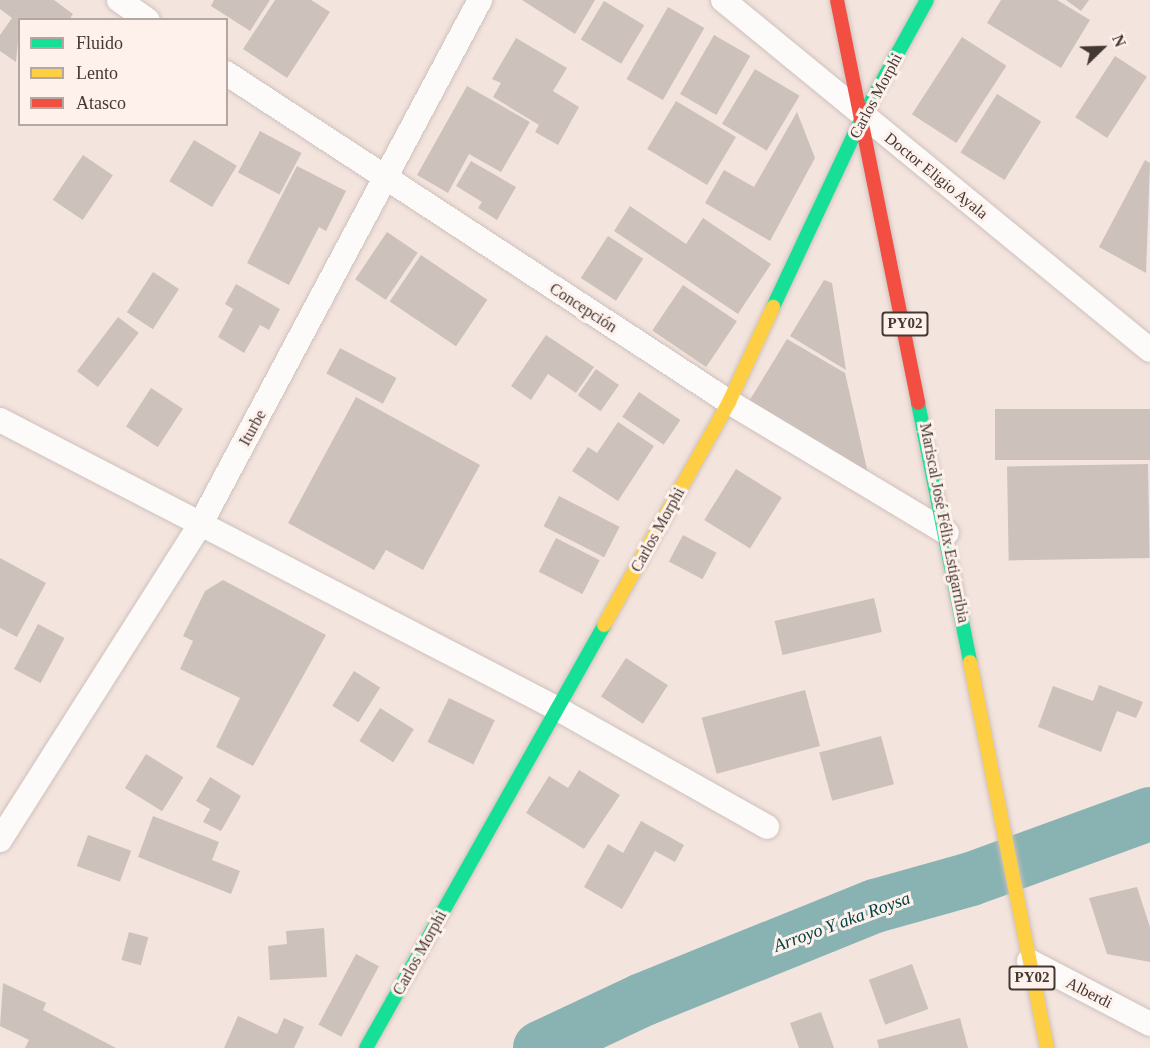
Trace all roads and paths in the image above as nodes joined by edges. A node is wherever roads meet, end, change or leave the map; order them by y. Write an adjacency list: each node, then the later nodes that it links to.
1 (119, 0): 6 (street)
2 (480, 0): 9 (street, Iturbe)
3 (723, 0): 8 (street, Doctor Eligio Ayala)
4 (837, 0): 8 (street, Mariscal José Félix Estigarribia / PY02)
5 (927, 0): 8 (street, Carlos Morphi)
6 (145, 18)
7 (228, 74): 9 (street, Concepción)
8 (863, 116): 10 (street, Doctor Eligio Ayala); 11 (street, Carlos Morphi); 14 (street, Mariscal José Félix Estigarribia / PY02)
9 (386, 180): 11 (street, Concepción); 13 (street, Iturbe)
10 (1150, 350)
11 (729, 402): 14 (street, Concepción); 15 (street, Carlos Morphi)
12 (0, 420): 13 (street)
13 (201, 523): 15 (street); 17 (street, Iturbe)
14 (947, 533): 18 (street, Mariscal José Félix Estigarribia / PY02)
15 (558, 709): 16 (street); 20 (street, Carlos Morphi)
16 (767, 827)
17 (0, 840)
18 (1029, 961): 19 (street, Alberdi); 21 (street, Mariscal José Félix Estigarribia / PY02)
19 (1150, 1024)
20 (366, 1048)
21 (1047, 1048)

